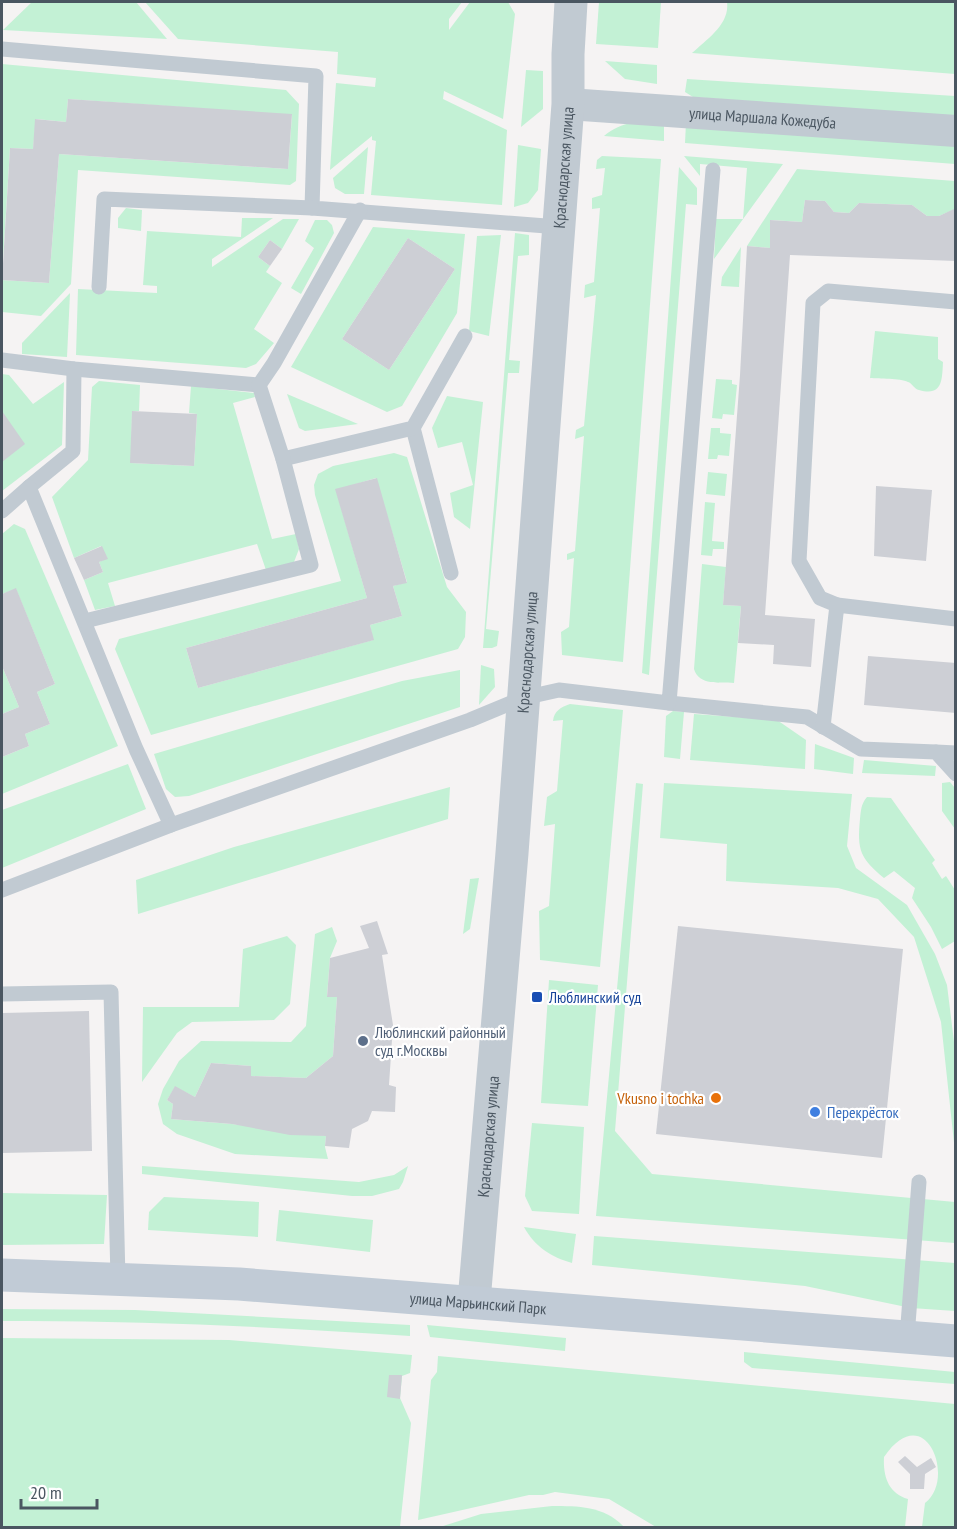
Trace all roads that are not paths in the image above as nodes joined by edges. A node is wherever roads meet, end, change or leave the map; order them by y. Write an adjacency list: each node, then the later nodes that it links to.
1 (571, 2): 3 (street, Краснодарская улица)
2 (2, 49): 6 (lane)
3 (568, 104): 4 (street, улица Маршала Кожедуба); 8 (street, Краснодарская улица)
4 (956, 131)
5 (713, 170): 24 (lane)
6 (312, 207): 7 (lane); 9 (lane)
7 (360, 210): 8 (lane); 14 (lane)
8 (559, 227): 23 (street, Краснодарская улица)
9 (99, 287)
10 (956, 302): 20 (lane)
11 (465, 336): 15 (lane)
12 (2, 360): 13 (lane)
13 (74, 369): 14 (lane); 17 (lane)
14 (259, 385): 16 (lane)
15 (413, 428): 16 (lane); 19 (lane)
16 (283, 459): 22 (lane)
17 (29, 487): 18 (lane); 22 (lane)
18 (2, 511)
19 (452, 573)
20 (837, 605): 21 (lane); 25 (lane)
21 (956, 619)
22 (85, 621): 29 (lane)
23 (523, 698): 24 (lane); 29 (lane); 35 (street, Краснодарская улица)
24 (669, 703): 25 (lane)
25 (823, 727): 26 (lane)
26 (936, 752): 27 (lane); 28 (lane)
27 (956, 753)
28 (956, 774)
29 (171, 825): 30 (lane)
30 (2, 890)
31 (2, 994): 34 (lane)
32 (919, 1182): 36 (lane)
33 (2, 1275): 34 (main road, улица Марьинский Парк)
34 (118, 1279): 35 (main road, улица Марьинский Парк)
35 (474, 1301): 36 (main road, улица Марьинский Парк)
36 (907, 1336): 37 (main road, улица Марьинский Парк)
37 (956, 1341)

